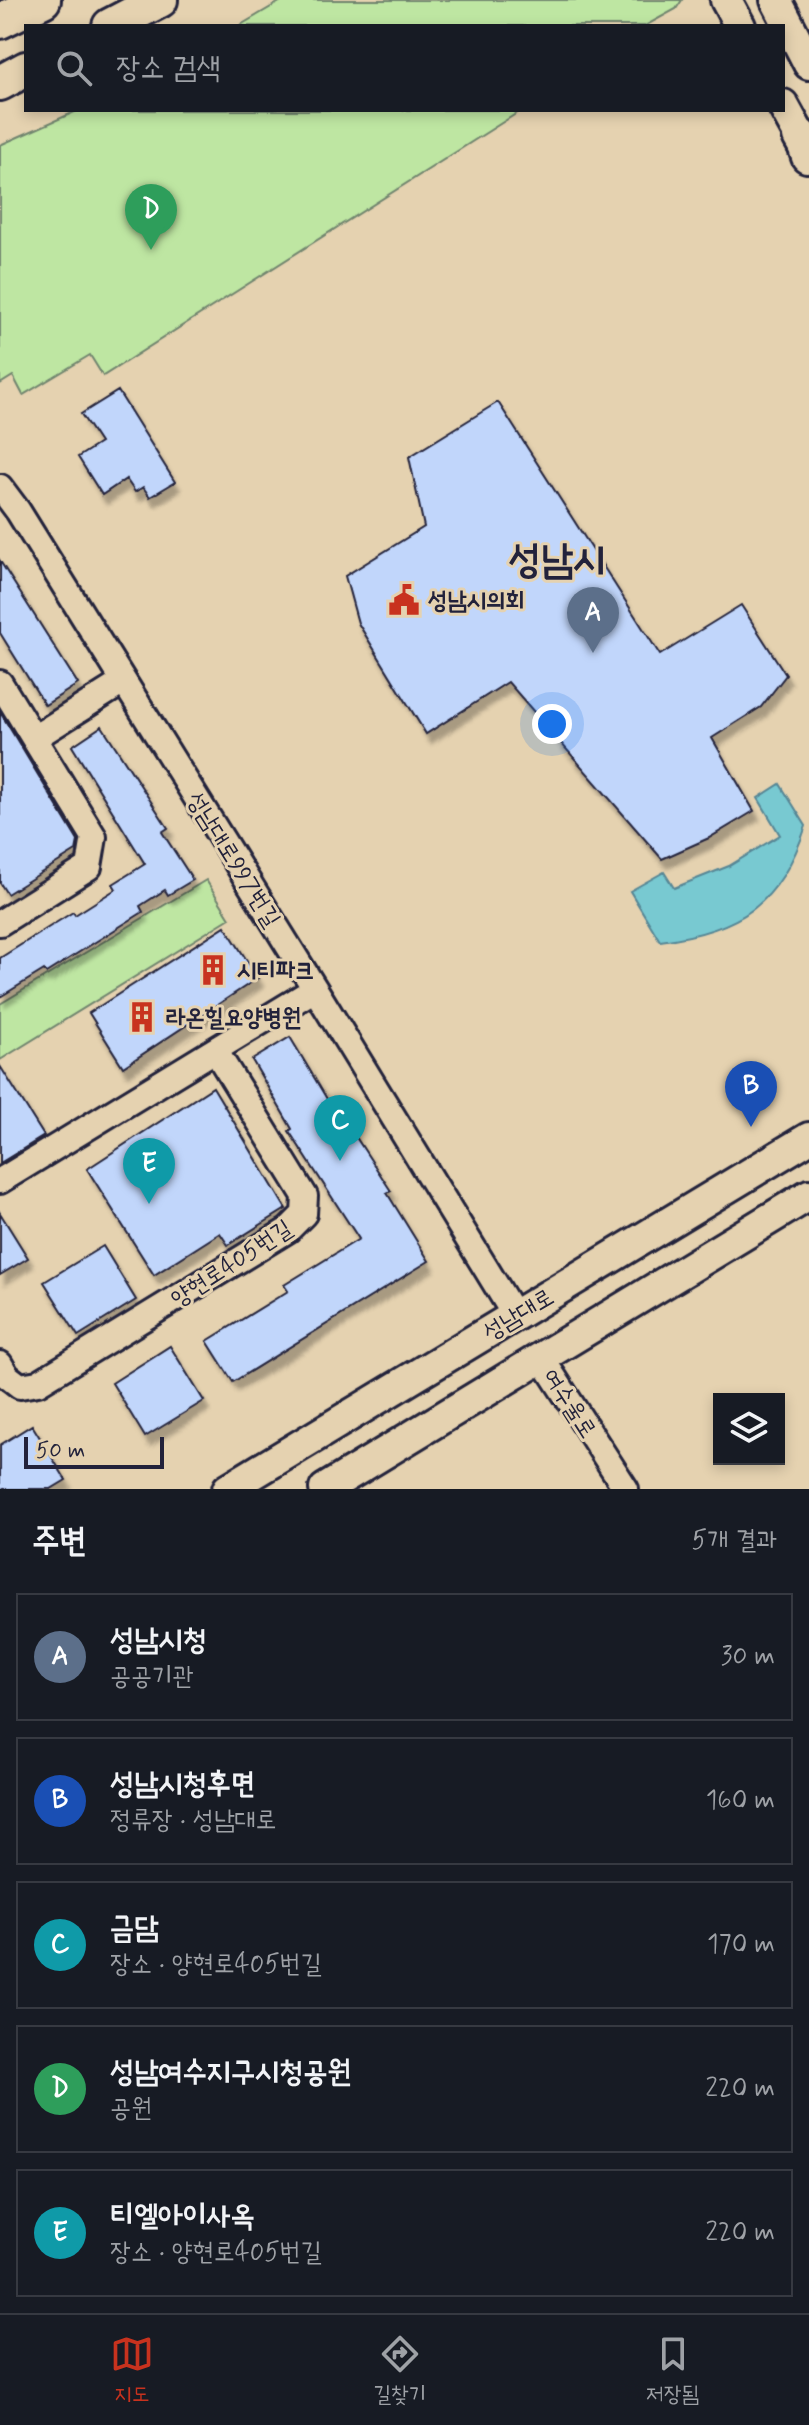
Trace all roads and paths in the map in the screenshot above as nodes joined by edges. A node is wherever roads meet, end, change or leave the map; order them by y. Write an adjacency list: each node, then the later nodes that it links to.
1 (43, 0): 5 (highway)
2 (160, 0): 6 (highway)
3 (726, 0): 7 (main road)
4 (776, 0): 8 (main road)
5 (0, 21)
6 (114, 24)
7 (739, 24)
8 (809, 64)
9 (24, 70): 10 (highway)
10 (0, 83)
11 (785, 109): 12 (main road)
12 (806, 150)
13 (0, 487): 14 (street, 성남대로997번길)
14 (123, 682): 16 (street); 18 (street, 성남대로997번길)
15 (0, 683): 16 (street)
16 (34, 738): 17 (street)
17 (1, 921)
18 (315, 989): 19 (street); 23 (street, 성남대로997번길)
19 (215, 1050): 21 (street); 25 (street, 양현로405번길)
20 (809, 1138): 23 (main road, 성남대로)
21 (0, 1181)
22 (809, 1195): 24 (main road, 성남대로)
23 (515, 1316): 26 (main road, 성남대로)
24 (541, 1357): 27 (main road, 성남대로); 28 (street, 여수울로)
25 (0, 1364)
26 (228, 1489)
27 (325, 1489)
28 (626, 1489)

